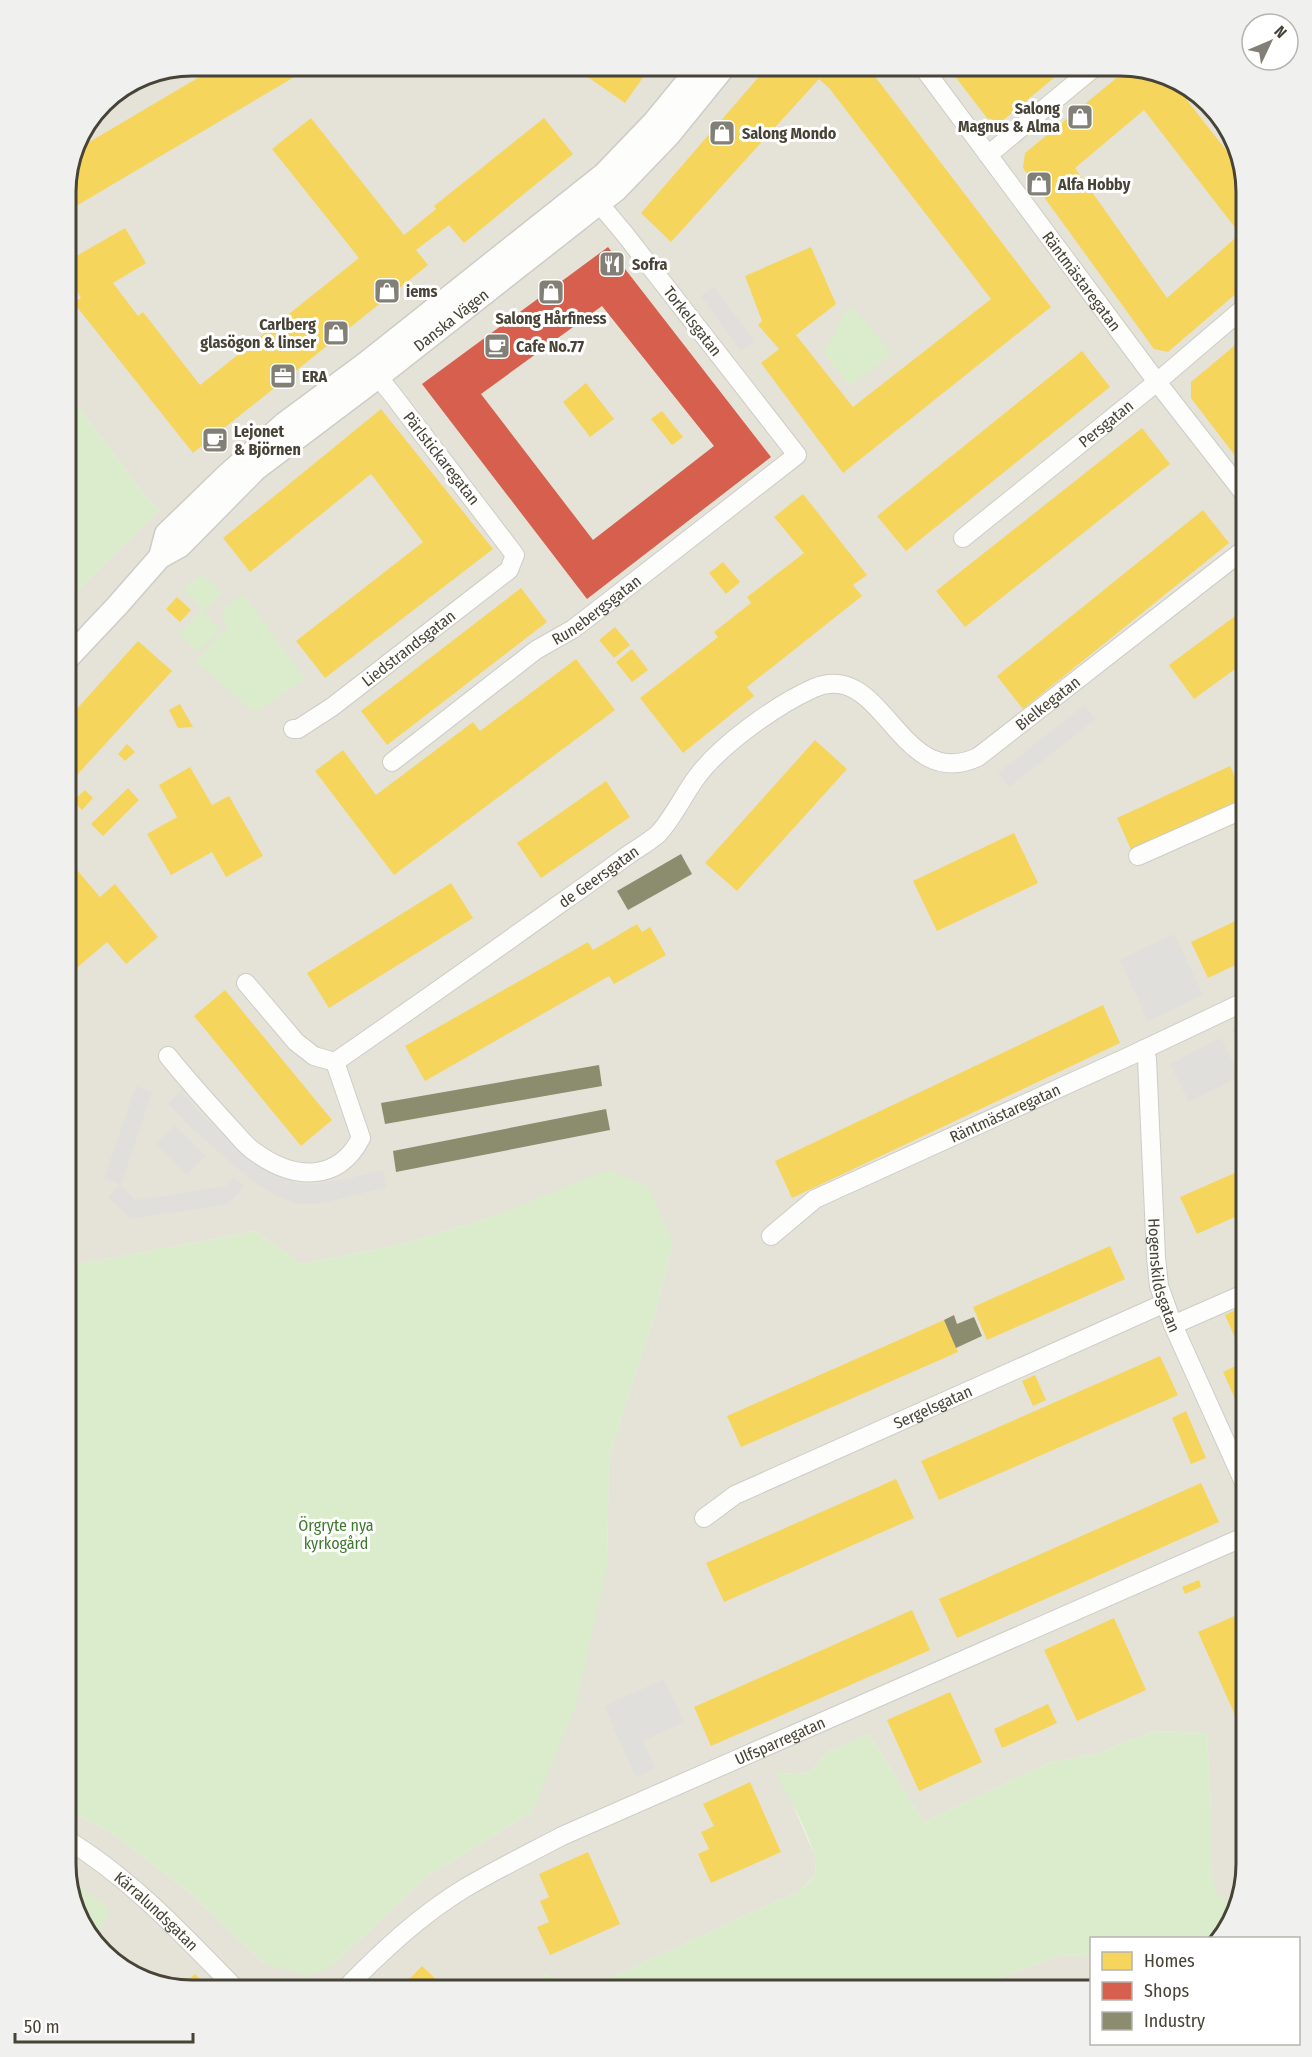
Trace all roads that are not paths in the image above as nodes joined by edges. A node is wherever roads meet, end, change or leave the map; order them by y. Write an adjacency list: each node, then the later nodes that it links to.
1 (691, 77): 6 (street, Danska Vägen)
2 (716, 77): 6 (street, Danska Vägen)
3 (930, 77): 5 (street, Räntmästaregatan)
4 (1083, 77): 5 (street)
5 (988, 155): 9 (street, Räntmästaregatan)
6 (593, 196): 8 (street, Danska Vägen); 10 (street, Torkelsgatan)
7 (1236, 315): 9 (street, Persgatan)
8 (372, 370): 13 (street, Pärlstickaregatan); 15 (street, Danska Vägen)
9 (1157, 382): 11 (street, Räntmästaregatan); 12 (street, Persgatan)
10 (797, 455): 18 (street, Runebergsgatan)
11 (1236, 483)
12 (963, 538)
13 (516, 555): 17 (street, Liedstrandsgatan)
14 (1236, 556): 16 (street, Bielkegatan)
15 (77, 649)
16 (847, 685): 25 (street, de Geersgatan)
17 (293, 729)
18 (392, 762)
19 (1236, 812): 20 (street)
20 (1138, 856)
21 (246, 983): 25 (street)
22 (1236, 1006): 23 (street, Räntmästaregatan)
23 (1144, 1049): 26 (street, Räntmästaregatan); 28 (street, Hogenskildsgatan)
24 (168, 1056): 25 (street)
25 (335, 1062)
26 (771, 1236)
27 (1236, 1297): 29 (street)
28 (1166, 1303): 29 (street, Hogenskildsgatan); 31 (street, Sergelsgatan)
29 (1173, 1325): 30 (street, Hogenskildsgatan)
30 (1236, 1465)
31 (704, 1518)
32 (1236, 1540): 35 (street, Ulfsparregatan)
33 (76, 1845): 34 (street, Kärralundsgatan)
34 (227, 1980)
35 (354, 1980)

